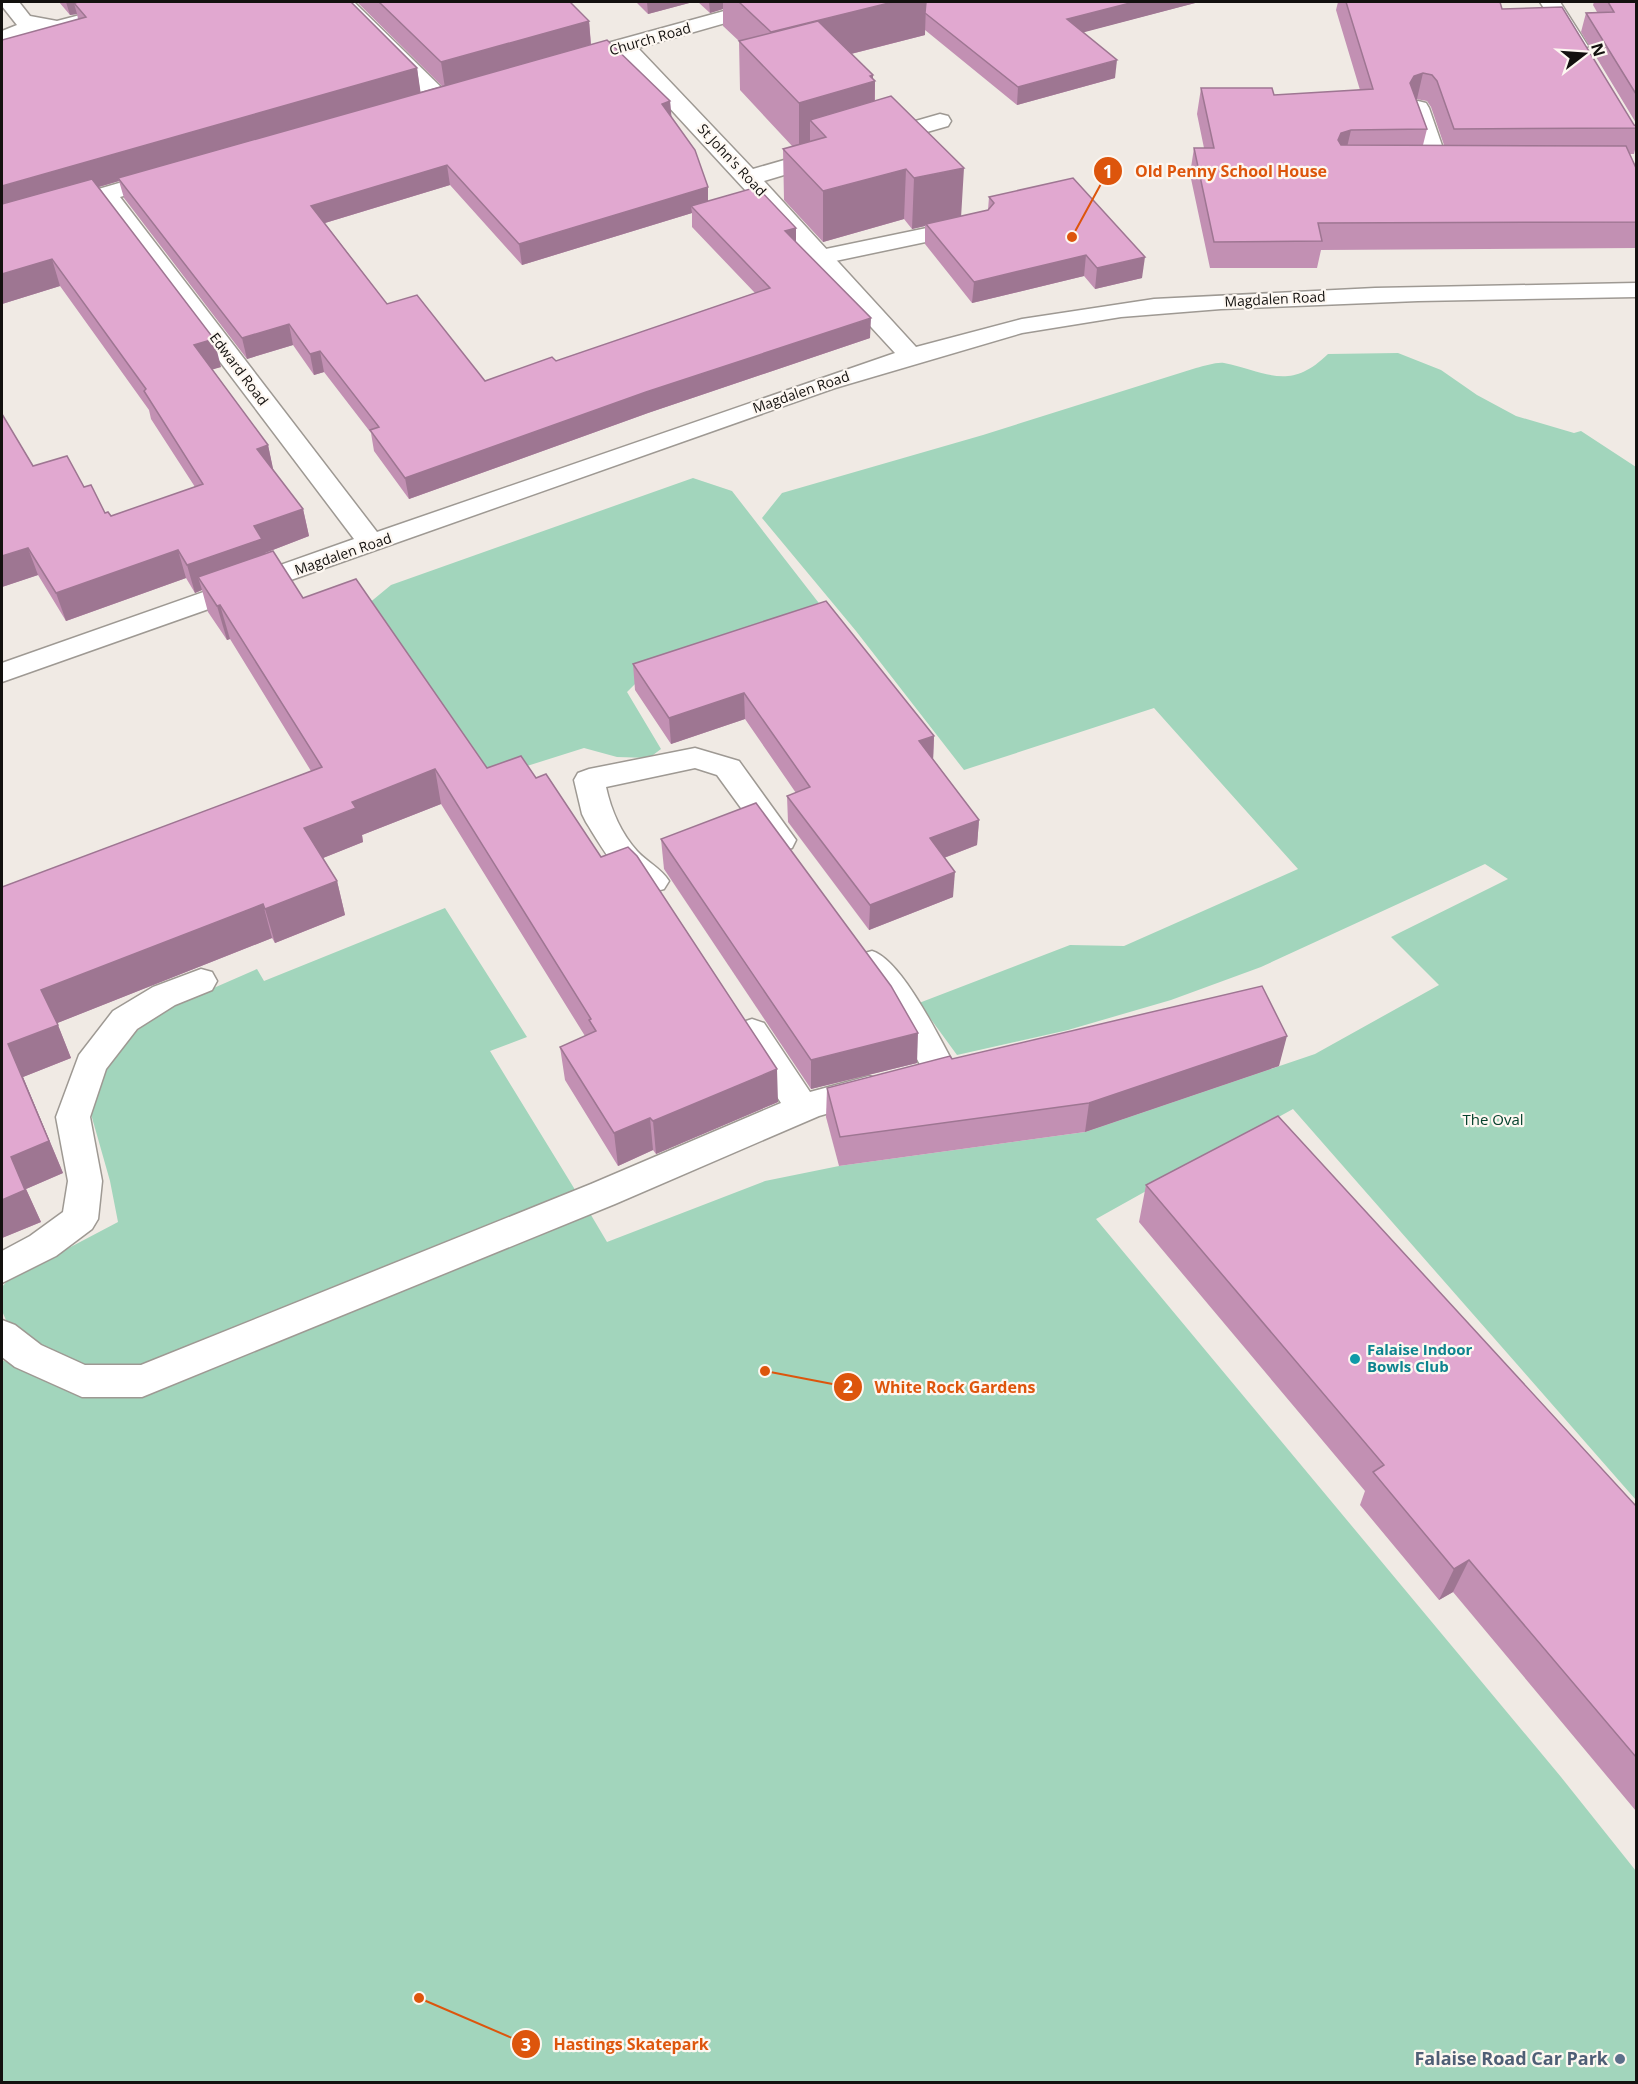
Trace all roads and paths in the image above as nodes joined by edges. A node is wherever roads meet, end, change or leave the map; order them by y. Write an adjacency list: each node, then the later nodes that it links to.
1 (9, 2): 6 (street)
2 (152, 2): 6 (street)
3 (343, 2): 13 (street)
4 (778, 2): 9 (street, Church Road)
5 (1550, 2): 11 (street)
6 (36, 25): 8 (street)
7 (593, 34): 9 (street, St John's Road)
8 (2, 38)
9 (616, 49): 10 (street, Church Road); 21 (street, St John's Road)
10 (552, 66)
11 (1589, 67)
12 (461, 91): 13 (street)
13 (438, 97): 14 (street)
14 (415, 104)
15 (1418, 108): 17 (street)
16 (940, 121): 21 (street)
17 (1437, 164): 18 (street); 19 (street)
18 (1484, 164)
19 (1414, 165)
20 (186, 171): 22 (street)
21 (749, 178): 25 (street, St John's Road)
22 (106, 195): 23 (street); 28 (street, Edward Road)
23 (2, 224)
24 (978, 224): 25 (street)
25 (821, 257): 27 (street, St John's Road)
26 (1636, 290): 27 (street, Magdalen Road)
27 (911, 356): 28 (street, Magdalen Road)
28 (372, 544): 29 (street, Magdalen Road)
29 (2, 673)
30 (798, 863): 31 (street)
31 (672, 910)
32 (854, 939): 36 (street)
33 (201, 981): 38 (street)
34 (737, 1009): 37 (street)
35 (974, 1062): 36 (street)
36 (917, 1076): 37 (street)
37 (802, 1108): 39 (street)
38 (2, 1268)
39 (2, 1336)

